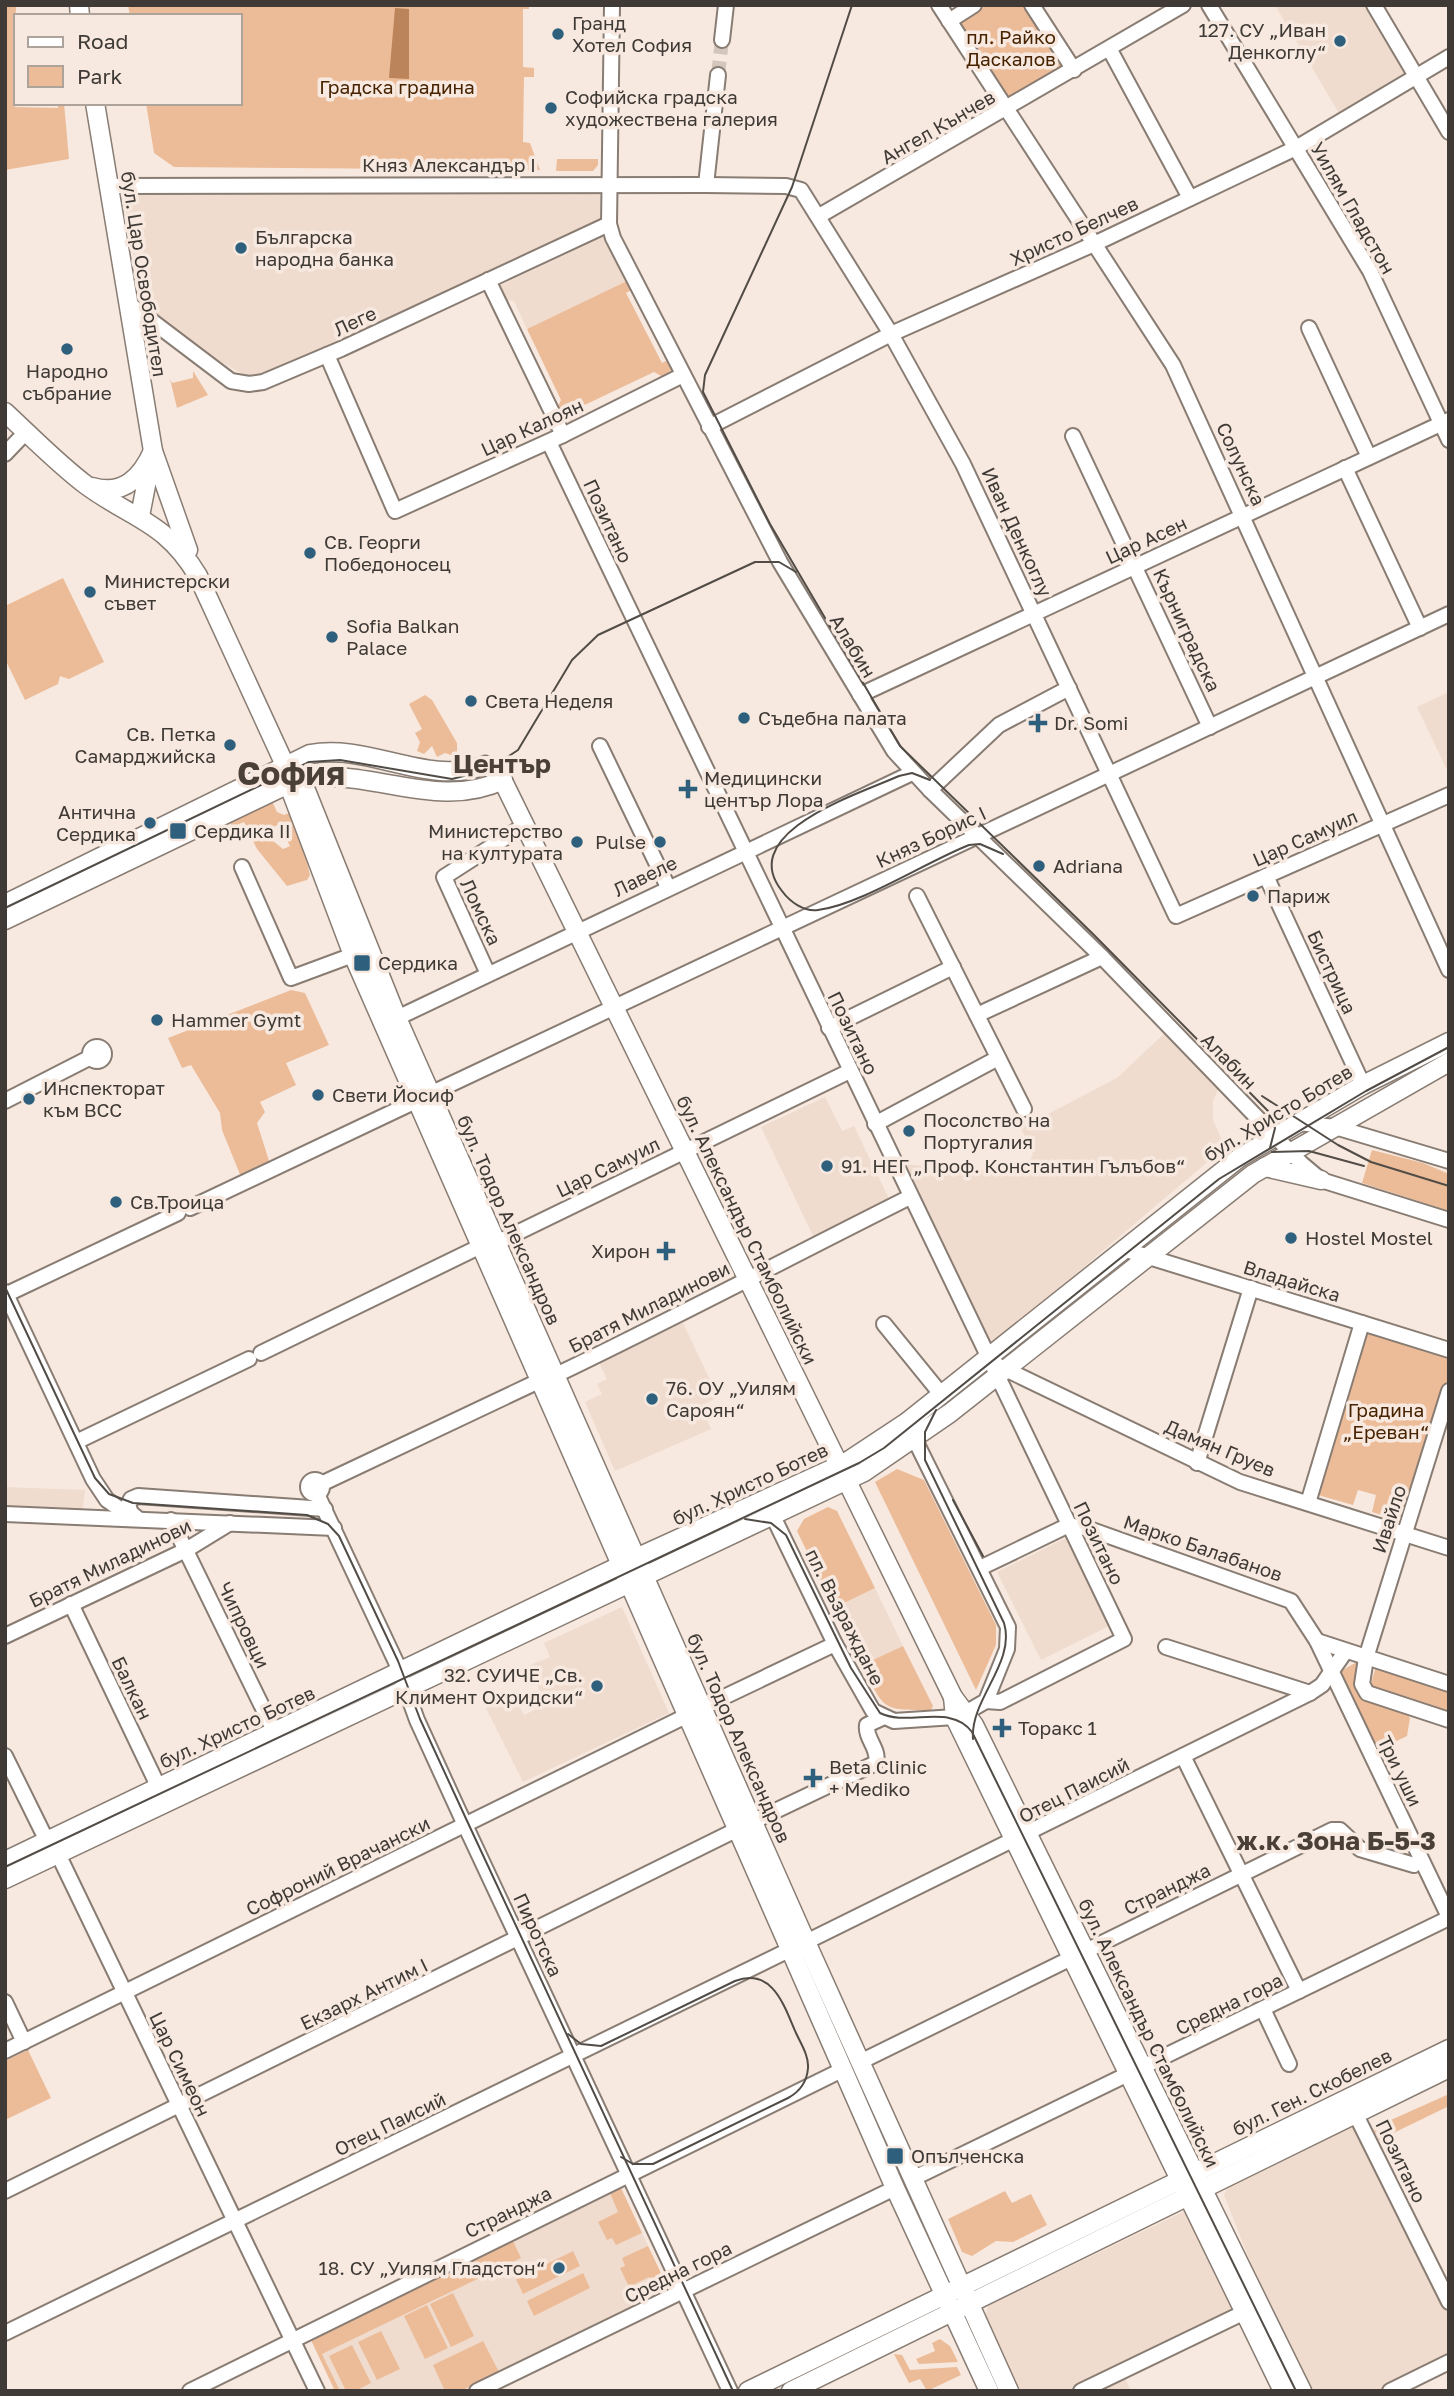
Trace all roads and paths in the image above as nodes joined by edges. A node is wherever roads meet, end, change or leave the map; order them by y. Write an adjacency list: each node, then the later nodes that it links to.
1 (612, 5): 20 (street, Алабин)
2 (726, 5): 10 (street)
3 (939, 5): 9 (street, Солунска)
4 (974, 5): 9 (street)
5 (1032, 5): 13 (street)
6 (1183, 5): 11 (street, Ангел Кънчев)
7 (1209, 5): 19 (street, Уилям Гладстон)
8 (1374, 5): 15 (street)
9 (949, 21): 17 (street, Солунска)
10 (722, 40)
11 (1110, 50): 13 (street, Ангел Кънчев); 24 (street)
12 (1449, 57): 15 (street, Христо Белчев)
13 (1074, 70): 17 (street, Ангел Кънчев)
14 (718, 75): 21 (street)
15 (1416, 76): 18 (street); 19 (street, Христо Белчев)
16 (95, 105): 22 (main road, бул. Цар Освободител)
17 (1006, 110): 25 (street, Ангел Кънчев); 27 (street, Солунска)
18 (1449, 132)
19 (1296, 148): 24 (street, Христо Белчев); 35 (street, Уилям Гладстон)
20 (610, 185): 21 (street, Княз Александър I); 22 (street, Княз Александър I); 26 (street, Алабин)
21 (706, 185): 23 (street, Княз Александър I)
22 (109, 187): 29 (main road, бул. Цар Освободител)
23 (789, 187): 25 (street, Иван Денкоглу)
24 (1190, 198): 27 (street, Христо Белчев)
25 (819, 216): 31 (street, Иван Денкоглу)
26 (609, 224): 28 (street, Леге); 33 (street, Алабин)
27 (1094, 244): 31 (street, Христо Белчев); 48 (street, Солунска)
28 (488, 280): 32 (street, Леге); 38 (street)
29 (128, 303): 32 (street, Леге); 42 (main road, бул. Цар Освободител)
30 (1309, 328): 44 (street)
31 (891, 334): 36 (street, Христо Белчев); 51 (street, Иван Денкоглу)
32 (327, 355): 41 (street, Цар Калоян)
33 (683, 375): 36 (street, Алабин); 38 (street, Цар Калоян)
34 (5, 412): 37 (main road)
35 (1445, 422): 40 (street, Уилям Гладстон); 44 (street, Цар Асен)
36 (709, 427): 56 (street, Алабин)
37 (26, 432): 43 (street); 46 (main road)
38 (563, 435): 41 (street, Цар Калоян)
39 (1073, 436): 49 (street, Кърниградска)
40 (1449, 440)
41 (549, 442): 69 (street, Позитано)
42 (153, 451): 46 (main road); 47 (main road, бул. Цар Освободител); 50 (main road, бул. Цар Освободител)
43 (5, 454)
44 (1369, 457): 45 (street, Цар Асен)
45 (1345, 468): 48 (street, Цар Асен); 53 (street)
46 (89, 487): 47 (main road)
47 (140, 516): 50 (main road)
48 (1244, 516): 49 (street, Цар Асен); 54 (street, Солунска)
49 (1136, 566): 51 (street, Цар Асен); 57 (street, Кърниградска)
50 (198, 576): 59 (main road, бул. Тодор Александров)
51 (1034, 614): 55 (street, Иван Денкоглу); 56 (street, Цар Асен)
52 (1449, 614): 53 (street, Княз Борис I)
53 (1420, 628): 54 (street, Княз Борис I)
54 (1317, 676): 57 (street, Княз Борис I); 66 (street, Солунска)
55 (1069, 688): 61 (street, Иван Денкоглу); 64 (street)
56 (860, 695): 60 (street, Алабин)
57 (1210, 727): 61 (street, Княз Борис I)
58 (600, 746): 72 (street)
59 (285, 765): 62 (main road); 63 (main road, бул. Тодор Александров); 74 (main road)
60 (912, 773): 64 (street, Алабин); 69 (street, Лавеле)
61 (1109, 774): 68 (street, Княз Борис I); 75 (street, Иван Денкоглу)
62 (499, 775): 63 (main road); 67 (main road, бул. Александър Стамболийски)
63 (294, 781): 76 (main road); 79 (main road, бул. Тодор Александров); 86 (main road, бул. Тодор Александров)
64 (930, 790): 68 (street, Алабин)
65 (1449, 795): 66 (street, Цар Самуил)
66 (1383, 824): 71 (street, Цар Самуил); 82 (street, Солунска)
67 (525, 825): 78 (main road, бул. Александър Стамболийски); 83 (street, Ломска)
68 (979, 836): 77 (street, Княз Борис I); 80 (street, Алабин)
69 (744, 850): 72 (street, Лавеле); 77 (street, Позитано)
70 (242, 867): 79 (street)
71 (1266, 876): 75 (street, Цар Самуил); 93 (street, Бистрица)
72 (668, 887): 78 (street, Лавеле)
73 (917, 896): 81 (street)
74 (5, 904)
75 (1176, 916)
76 (5, 920)
77 (782, 928): 84 (street, Княз Борис I); 87 (street, Позитано)
78 (577, 931): 83 (street, Лавеле); 84 (main road, бул. Александър Стамболийски)
79 (353, 955): 94 (main road, бул. Тодор Александров)
80 (1102, 957): 85 (street); 102 (street, Алабин)
81 (953, 967): 85 (street); 87 (street)
82 (1449, 970)
83 (488, 974): 86 (street, Лавеле)
84 (614, 1007): 94 (street, Княз Борис I); 103 (main road, бул. Александър Стамболийски)
85 (977, 1015): 90 (street)
86 (397, 1018): 94 (main road, бул. Тодор Александров)
87 (829, 1028): 92 (street, Позитано)
88 (1449, 1042): 93 (main road, бул. Христо Ботев)
89 (91, 1057): 95 (street)
90 (998, 1058): 96 (street); 99 (street)
91 (1449, 1062): 97 (main road, бул. Христо Ботев)
92 (850, 1071): 99 (street, Позитано); 103 (street, Цар Самуил)
93 (1363, 1085): 98 (main road, бул. Христо Ботев)
94 (424, 1097): 110 (main road, бул. Тодор Александров); 115 (street, Княз Борис I)
95 (5, 1101)
96 (1024, 1109)
97 (1352, 1116): 100 (main road, бул. Христо Ботев); 101 (street)
98 (1298, 1123): 100 (street); 102 (main road, бул. Христо Ботев)
99 (875, 1124): 108 (street, Позитано)
100 (1335, 1127): 101 (street); 104 (main road, бул. Христо Ботев)
101 (1357, 1134): 105 (street)
102 (1275, 1137): 104 (street, Алабин); 111 (main road, бул. Христо Ботев)
103 (684, 1151): 110 (street, Цар Самуил); 113 (main road, бул. Александър Стамболийски)
104 (1292, 1154): 106 (main road, бул. Христо Ботев); 107 (street, Алабин)
105 (1449, 1161)
106 (1265, 1167): 107 (main road); 112 (main road, бул. Христо Ботев)
107 (1321, 1180): 109 (street)
108 (910, 1197): 113 (street, Братя Миладинови); 119 (street, Позитано)
109 (1449, 1220)
110 (490, 1244): 121 (main road, бул. Тодор Александров); 125 (street, Цар Самуил)
111 (1123, 1250): 112 (street, Владайска); 119 (main road, бул. Христо Ботев)
112 (1145, 1256): 114 (street, Владайска); 120 (main road, бул. Христо Ботев)
113 (747, 1279): 121 (street, Братя Миладинови); 127 (main road, бул. Александър Стамболийски)
114 (1251, 1289): 116 (street, Владайска); 126 (street)
115 (6, 1294): 125 (street)
116 (1363, 1323): 118 (street, Владайска); 129 (street)
117 (884, 1324): 123 (street)
118 (1449, 1350)
119 (988, 1357): 120 (street, Позитано); 123 (main road, бул. Христо Ботев)
120 (1000, 1373): 124 (main road, бул. Христо Ботев); 126 (street, Дамян Груев); 136 (street, Позитано)
121 (548, 1378): 128 (street, Братя Миладинови); 142 (main road, бул. Тодор Александров)
122 (1449, 1391): 138 (street, Ивайло)
123 (941, 1394): 127 (main road, бул. Христо Ботев)
124 (915, 1440): 127 (main road, бул. Христо Ботев); 141 (street)
125 (76, 1442): 133 (street)
126 (1197, 1463): 129 (street, Дамян Груев)
127 (843, 1474): 130 (main road, бул. Христо Ботев); 156 (main road, бул. Александър Стамболийски)
128 (319, 1489): 131 (street, Пиротска)
129 (1308, 1503): 138 (street, Дамян Груев)
130 (769, 1508): 142 (main road, бул. Христо Ботев); 146 (street, пл. Възраждане)
131 (325, 1509): 133 (street); 137 (street, Пиротска)
132 (5, 1514): 133 (street)
133 (138, 1518): 134 (street)
134 (171, 1520): 135 (street); 140 (street, Чипровци)
135 (230, 1523): 137 (street); 140 (street, Братя Миладинови)
136 (1069, 1525): 141 (street); 145 (street, Марко Балабанов); 154 (street, Позитано)
137 (334, 1528): 151 (street, Пиротска)
138 (1404, 1534): 139 (street, Дамян Груев); 149 (street, Ивайло)
139 (1449, 1548)
140 (186, 1550): 143 (street, Братя Миладинови); 159 (street, Чипровци)
141 (981, 1568): 154 (street)
142 (633, 1570): 151 (main road, бул. Христо Ботев); 155 (main road, бул. Тодор Александров)
143 (71, 1604): 144 (street, Братя Миладинови); 162 (street, Балкан)
144 (5, 1636)
145 (1317, 1641): 148 (street); 150 (street, Три уши)
146 (835, 1644): 155 (street, Софроний Врачански); 157 (street, пл. Възраждане)
147 (1166, 1647): 153 (street)
148 (1345, 1652): 149 (street); 150 (street, Отец Паисий)
149 (1366, 1658): 152 (street); 158 (street, Ивайло)
150 (1331, 1670): 153 (street, Отец Паисий); 171 (street, Три уши)
151 (404, 1682): 159 (main road, бул. Христо Ботев); 163 (street, Пиротска)
152 (1449, 1684)
153 (1310, 1693): 161 (street, Отец Паисий)
154 (986, 1701): 156 (street)
155 (695, 1711): 163 (street, Софроний Врачански); 164 (main road, бул. Тодор Александров)
156 (961, 1715): 157 (street); 165 (main road, бул. Александър Стамболийски)
157 (882, 1717): 164 (street, Екзарх Антим I)
158 (1449, 1720)
159 (279, 1740): 162 (main road, бул. Христо Ботев); 166 (main road, бул. Христо Ботев)
160 (5, 1756): 166 (street, Цар Симеон)
161 (1183, 1756): 165 (street, Отец Паисий); 169 (street)
162 (159, 1788): 166 (main road, бул. Христо Ботев)
163 (465, 1825): 172 (street, Пиротска); 176 (street, Софроний Врачански)
164 (745, 1825): 172 (street, Екзарх Антим I); 173 (main road, бул. Тодор Александров)
165 (1022, 1838): 173 (street, Отец Паисий); 174 (main road, бул. Александър Стамболийски)
166 (53, 1847): 167 (main road, бул. Христо Ботев); 170 (main road, бул. Христо Ботев); 176 (street, Цар Симеон)
167 (5, 1861)
168 (1414, 1865): 169 (street, Странджа)
169 (1242, 1874): 174 (street, Странджа); 175 (street)
170 (5, 1879)
171 (1449, 1917): 175 (street, Средна гора)
172 (519, 1940): 182 (street, Пиротска); 187 (street, Екзарх Антим I)
173 (798, 1946): 182 (street, Отец Паисий); 184 (main road, бул. Тодор Александров)
174 (1079, 1953): 184 (street, Странджа); 186 (main road, бул. Александър Стамболийски)
175 (1299, 1991): 178 (street, Средна гора)
176 (125, 1992): 179 (street, Софроний Врачански); 187 (street, Цар Симеон)
177 (5, 2002): 179 (street)
178 (1263, 2009): 183 (street); 186 (street, Средна гора)
179 (24, 2042): 181 (street, Софроний Врачански)
180 (1449, 2049): 191 (main road, бул. Ген. Скобелев)
181 (5, 2051)
182 (573, 2055): 189 (street, Пиротска); 194 (street, Отец Паисий)
183 (1289, 2064)
184 (852, 2065): 189 (street, Странджа); 190 (main road, бул. Тодор Александров); 192 (main road, бул. Тодор Александров)
185 (1449, 2068): 188 (main road, бул. Ген. Скобелев)
186 (1136, 2071): 190 (street, Средна гора); 191 (main road, бул. Александър Стамболийски)
187 (179, 2106): 193 (street, Екзарх Антим I); 194 (street, Цар Симеон)
188 (1355, 2113): 191 (main road, бул. Ген. Скобелев); 198 (street, Позитано)
189 (628, 2174): 196 (street, Пиротска); 203 (street, Странджа)
190 (912, 2179): 195 (main road, бул. Тодор Александров)
191 (1191, 2183): 195 (main road); 199 (main road); 201 (main road, бул. Александър Стамболийски); 215 (main road, бул. Александър Стамболийски)
192 (895, 2188): 196 (street, Средна гора); 197 (main road, бул. Тодор Александров)
193 (5, 2191)
194 (234, 2221): 202 (street, Отец Паисий); 203 (street, Цар Симеон)
195 (961, 2287): 197 (main road); 199 (main road, бул. Тодор Александров)
196 (683, 2291): 207 (street, Средна гора); 208 (street, Пиротска)
197 (944, 2295): 200 (main road, бул. Тодор Александров); 209 (main road)
198 (1449, 2302)
199 (969, 2304): 200 (main road); 212 (main road, бул. Тодор Александров)
200 (952, 2312): 210 (main road); 211 (main road, бул. Тодор Александров)
201 (1245, 2312): 213 (street); 214 (main road, бул. Александър Стамболийски)
202 (5, 2333)
203 (292, 2340): 205 (street, Странджа); 206 (street, Цар Симеон)
204 (1449, 2362): 216 (street)
205 (190, 2391)
206 (317, 2391)
207 (477, 2391)
208 (730, 2391)
209 (748, 2391)
210 (791, 2391)
211 (989, 2391)
212 (1009, 2391)
213 (1082, 2391)
214 (1283, 2391)
215 (1302, 2391)
216 (1390, 2391)

